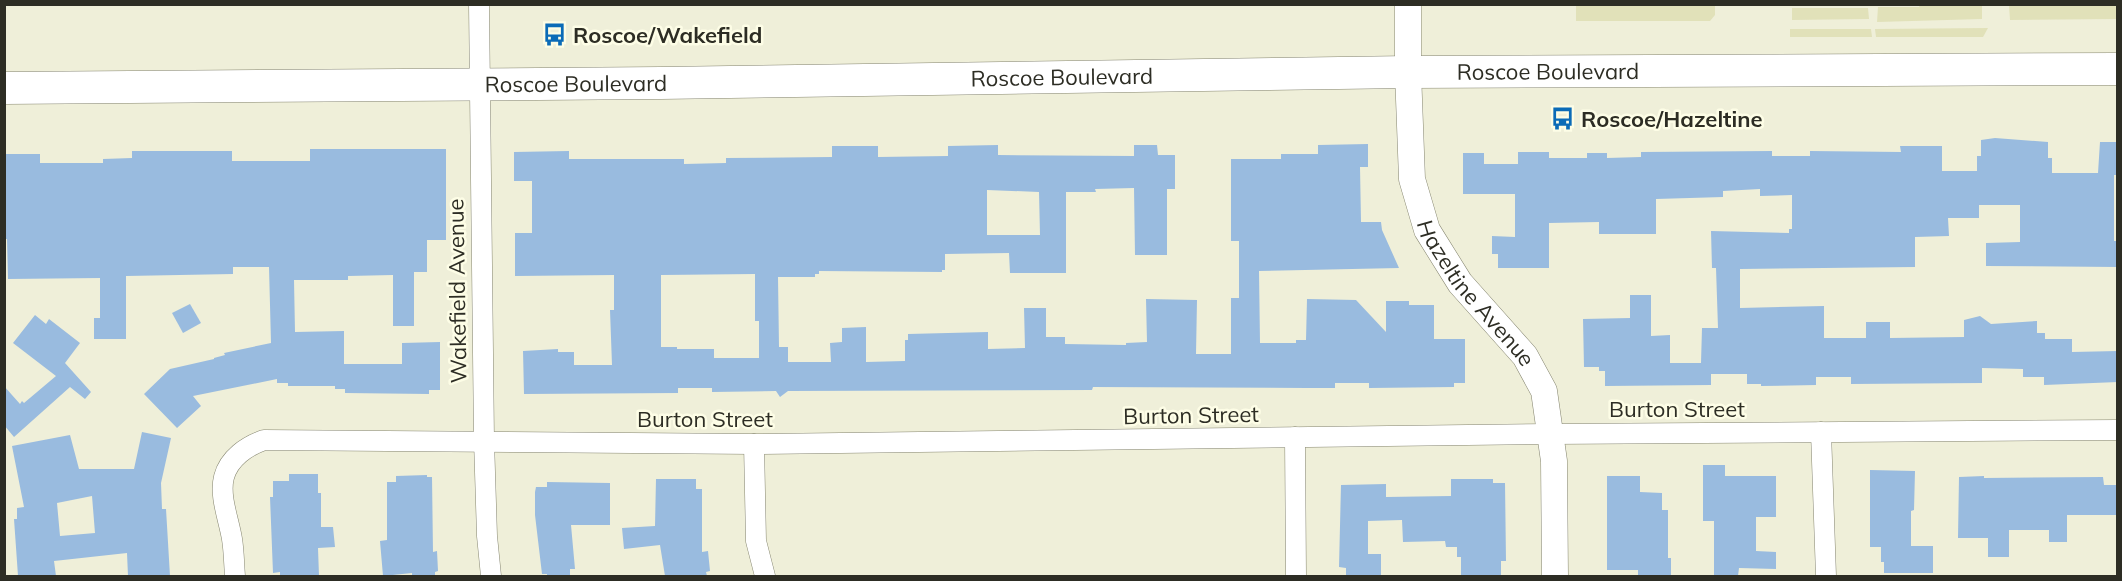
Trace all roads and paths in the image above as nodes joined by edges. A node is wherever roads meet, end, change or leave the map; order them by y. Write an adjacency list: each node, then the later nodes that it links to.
1 (479, 4): 5 (street, Wakefield Avenue)
2 (1408, 4): 4 (street, Hazeltine Avenue)
3 (2118, 69): 4 (main road, Roscoe Boulevard)
4 (1408, 72): 5 (main road, Roscoe Boulevard); 9 (street, Hazeltine Avenue)
5 (478, 84): 6 (main road, Roscoe Boulevard); 11 (street, Wakefield Avenue)
6 (4, 88)
7 (2118, 430): 8 (street, Burton Street)
8 (1821, 432): 9 (street, Burton Street); 18 (street)
9 (1551, 434): 10 (street, Burton Street); 17 (street, Hazeltine Avenue)
10 (1295, 437): 12 (street, Burton Street); 16 (street)
11 (483, 440): 12 (street, Burton Street); 13 (street, Burton Street); 14 (street, Wakefield Avenue)
12 (754, 444): 15 (street)
13 (235, 576)
14 (492, 576)
15 (765, 576)
16 (1296, 576)
17 (1555, 576)
18 (1826, 576)

